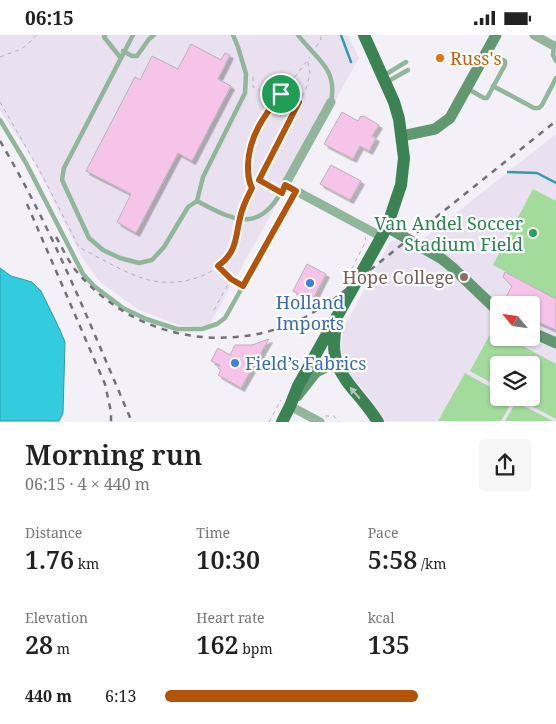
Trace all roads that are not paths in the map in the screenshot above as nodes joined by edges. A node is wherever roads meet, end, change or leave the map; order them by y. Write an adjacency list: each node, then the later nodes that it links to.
1 (105, 35): 12 (lane)
2 (133, 35): 10 (lane)
3 (154, 35): 10 (lane)
4 (233, 35): 25 (lane)
5 (298, 35): 20 (lane)
6 (364, 35): 17 (main road)
7 (496, 35): 11 (main road)
8 (534, 35): 9 (street)
9 (555, 46): 13 (lane)
10 (124, 51): 12 (lane)
11 (487, 51): 18 (lane); 19 (main road)
12 (120, 57): 25 (lane)
13 (556, 61)
14 (406, 62): 17 (lane)
15 (408, 70): 17 (lane)
16 (556, 78): 18 (lane)
17 (384, 80): 22 (main road)
18 (493, 86): 19 (lane)
19 (467, 89): 22 (main road)
20 (331, 103): 23 (street)
21 (0, 120): 24 (lane)
22 (402, 136): 26 (main road)
23 (284, 189): 24 (street); 25 (lane)
24 (296, 191): 26 (street)
25 (197, 201)
26 (384, 232): 27 (main road); 28 (main road)
27 (490, 303)
28 (339, 315): 31 (main road); 32 (main road)
29 (540, 335): 30 (main road)
30 (556, 343)
31 (336, 362): 32 (main road); 35 (main road, one-way to 31)
32 (287, 401): 33 (street); 34 (main road)
33 (321, 420)
34 (282, 421)
35 (378, 421)

